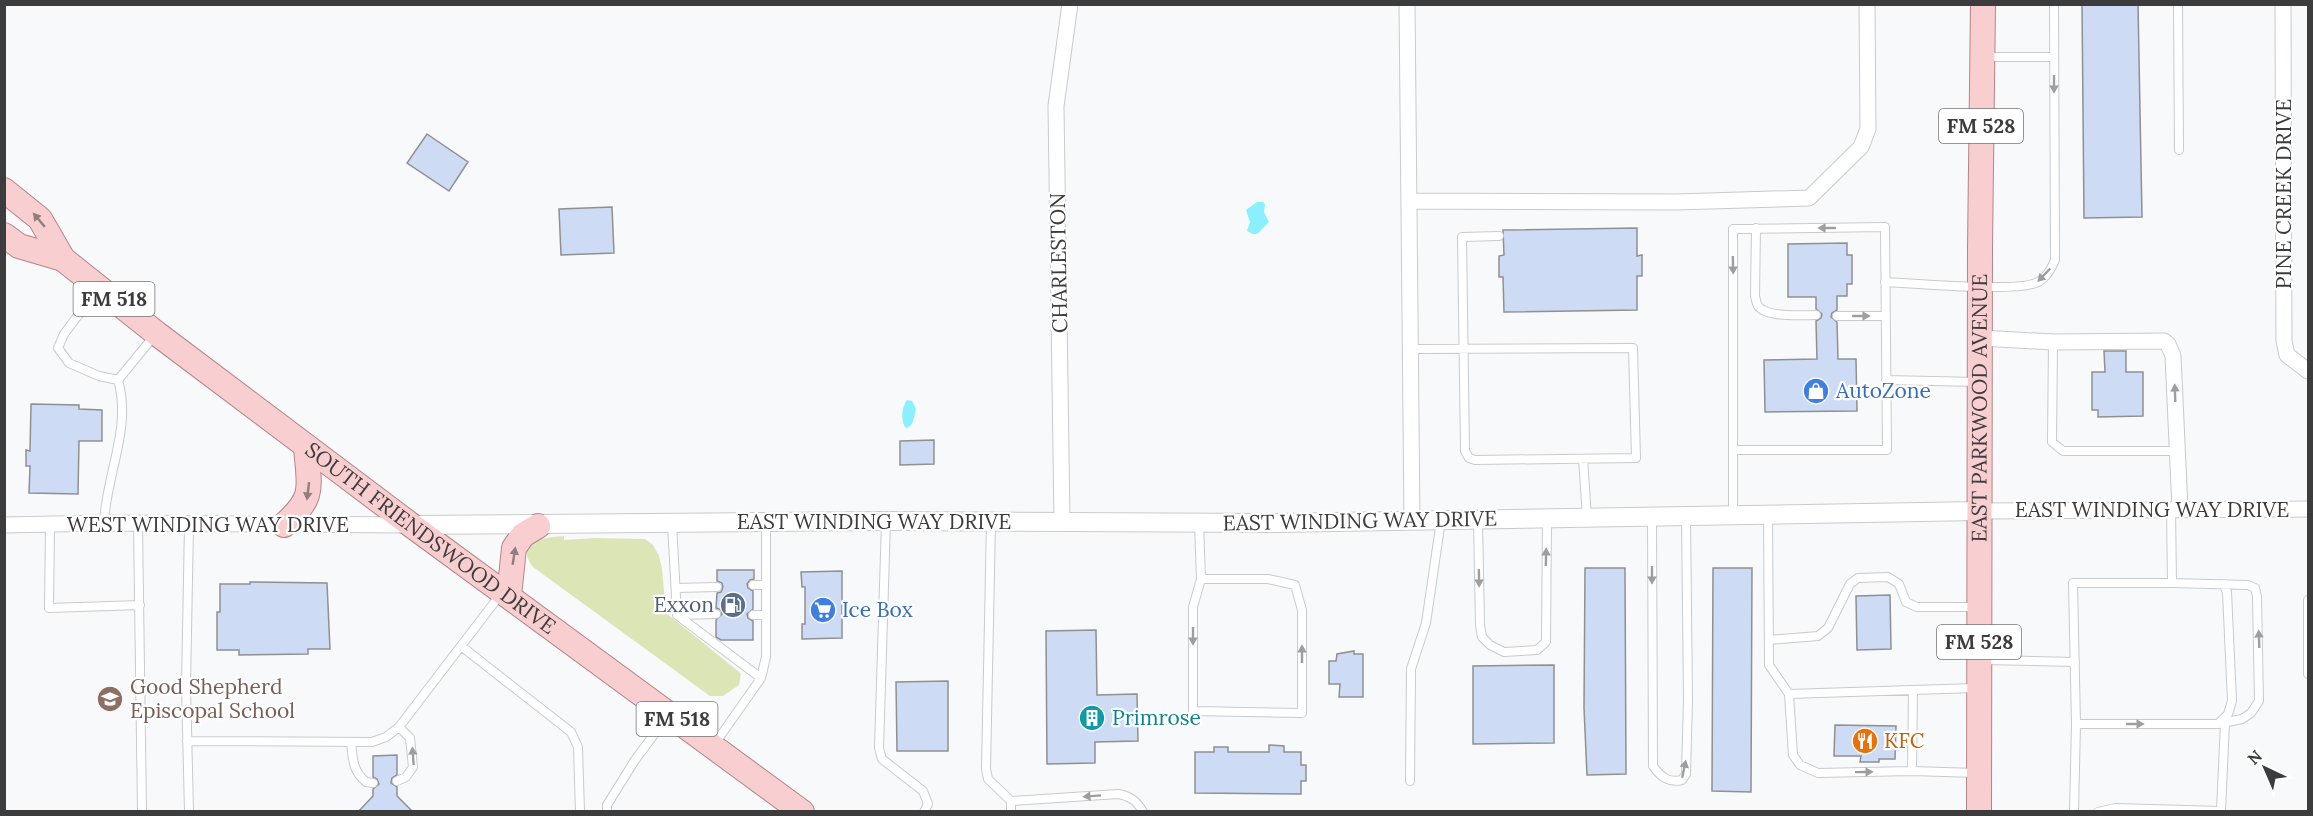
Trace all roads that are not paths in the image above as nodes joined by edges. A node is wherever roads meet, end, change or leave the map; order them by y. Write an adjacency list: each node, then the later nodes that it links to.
1 (1071, 4): 52 (street, CHARLESTON)
2 (1407, 4): 12 (street)
3 (1867, 4): 12 (street)
4 (1983, 4): 8 (main road, EAST PARKWOOD AVENUE / FM 528)
5 (2054, 4): 9 (lane)
6 (2178, 4): 10 (lane)
7 (2283, 4): 28 (street, PINE CREEK DRIVE)
8 (1982, 57): 9 (lane); 18 (main road, EAST PARKWOOD AVENUE / FM 528)
9 (2054, 57): 18 (lane, one-way to 18)
10 (2179, 150)
11 (4, 190): 16 (main road, SOUTH FRIENDSWOOD DRIVE / FM 518, one-way to 11)
12 (1409, 201): 26 (street)
13 (1756, 228): 17 (lane, one-way to 13); 20 (lane); 33 (lane, one-way to 33)
14 (4, 235): 16 (main road, SOUTH FRIENDSWOOD DRIVE / FM 518)
15 (1499, 236): 27 (lane)
16 (63, 259): 19 (main road, SOUTH FRIENDSWOOD DRIVE / FM 518)
17 (1885, 282): 18 (lane); 22 (lane)
18 (1980, 286): 24 (main road, EAST PARKWOOD AVENUE / FM 528)
19 (99, 288): 23 (main road, SOUTH FRIENDSWOOD DRIVE / FM 518); 29 (lane)
20 (1816, 315)
21 (1837, 316): 22 (lane, one-way to 22)
22 (1886, 316): 30 (lane)
23 (156, 333): 29 (lane); 32 (main road, SOUTH FRIENDSWOOD DRIVE / FM 518)
24 (1980, 338): 25 (street); 31 (main road, EAST PARKWOOD AVENUE / FM 528)
25 (2053, 342): 34 (street, one-way to 25); 34 (lane)
26 (1410, 349): 27 (lane); 49 (street)
27 (1464, 349): 35 (lane); 35 (lane)
28 (2308, 371)
29 (118, 380): 54 (lane)
30 (1886, 380): 31 (lane); 33 (lane)
31 (1980, 382): 38 (main road, EAST PARKWOOD AVENUE / FM 528)
32 (306, 447): 59 (main road, one-way to 59); 60 (main road, SOUTH FRIENDSWOOD DRIVE / FM 518)
33 (1733, 450): 39 (lane)
34 (2177, 451): 36 (street)
35 (1583, 459): 43 (lane)
36 (2176, 509): 37 (street, EAST WINDING WAY DRIVE); 38 (street, EAST WINDING WAY DRIVE); 63 (lane)
37 (2308, 509)
38 (1979, 512): 40 (street, EAST WINDING WAY DRIVE); 72 (main road, EAST PARKWOOD AVENUE / FM 528)
39 (1733, 515): 40 (street, EAST WINDING WAY DRIVE); 41 (street, EAST WINDING WAY DRIVE)
40 (1768, 515): 77 (lane)
41 (1686, 516): 42 (street, EAST WINDING WAY DRIVE); 42 (lane, one-way to 41)
42 (1652, 517): 43 (street, EAST WINDING WAY DRIVE)
43 (1587, 518): 44 (street, EAST WINDING WAY DRIVE)
44 (1547, 519): 46 (street, EAST WINDING WAY DRIVE); 46 (lane, one-way to 44)
45 (1441, 520): 46 (street, EAST WINDING WAY DRIVE); 49 (street, EAST WINDING WAY DRIVE); 96 (lane)
46 (1478, 520)
47 (766, 521): 48 (street, EAST WINDING WAY DRIVE); 50 (street, EAST WINDING WAY DRIVE); 66 (lane)
48 (886, 521): 51 (street, EAST WINDING WAY DRIVE); 104 (lane)
49 (1412, 521): 53 (street, EAST WINDING WAY DRIVE)
50 (672, 522): 61 (street, EAST WINDING WAY DRIVE); 68 (lane)
51 (991, 522): 52 (street, EAST WINDING WAY DRIVE); 98 (lane)
52 (1062, 522): 53 (street, EAST WINDING WAY DRIVE)
53 (1199, 522): 62 (lane)
54 (104, 523): 55 (street, WEST WINDING WAY DRIVE); 57 (street, WEST WINDING WAY DRIVE)
55 (138, 524): 58 (street, WEST WINDING WAY DRIVE); 71 (lane)
56 (4, 525): 57 (street, WEST WINDING WAY DRIVE)
57 (50, 525): 71 (lane)
58 (189, 525): 59 (street, WEST WINDING WAY DRIVE); 90 (lane)
59 (284, 525): 60 (street, WEST WINDING WAY DRIVE)
60 (411, 525): 61 (street, EAST WINDING WAY DRIVE); 69 (main road, SOUTH FRIENDSWOOD DRIVE / FM 518)
61 (538, 526): 69 (main road, one-way to 61)
62 (1202, 579): 62 (lane, one-way to 62)
63 (2172, 583): 64 (lane); 80 (lane)
64 (2223, 584): 87 (lane); 87 (lane, one-way to 64)
65 (753, 585): 66 (lane)
66 (766, 585): 76 (lane)
67 (717, 586): 68 (lane)
68 (676, 588): 73 (lane)
69 (506, 594): 78 (lane); 86 (main road, SOUTH FRIENDSWOOD DRIVE / FM 518)
70 (2308, 600): 81 (lane)
71 (140, 605): 99 (lane)
72 (1979, 607): 77 (lane); 79 (main road, EAST PARKWOOD AVENUE / FM 528)
73 (677, 615): 74 (lane); 82 (lane)
74 (716, 615)
75 (753, 615): 76 (lane)
76 (766, 615): 82 (lane)
77 (1769, 640): 85 (lane)
78 (461, 645): 89 (lane); 101 (lane)
79 (1979, 660): 80 (lane); 83 (main road, EAST PARKWOOD AVENUE / FM 528)
80 (2075, 662): 88 (lane)
81 (2308, 674)
82 (760, 678): 92 (lane)
83 (1979, 688): 84 (lane); 94 (main road, EAST PARKWOOD AVENUE / FM 528)
84 (1913, 690): 85 (lane); 93 (lane)
85 (1789, 694): 93 (lane, one-way to 93)
86 (669, 713): 92 (main road, SOUTH FRIENDSWOOD DRIVE / FM 518); 102 (lane)
87 (2222, 723): 88 (lane, one-way to 87); 109 (lane)
88 (2076, 724): 108 (lane)
89 (399, 727): 91 (lane); 95 (lane, one-way to 89)
90 (187, 741): 91 (lane); 100 (lane)
91 (351, 742): 97 (lane)
92 (713, 747): 103 (main road, SOUTH FRIENDSWOOD DRIVE / FM 518)
93 (1912, 771): 94 (lane)
94 (1979, 773): 107 (main road, EAST PARKWOOD AVENUE / FM 528)
95 (397, 781)
96 (1410, 781)
97 (373, 783)
98 (1011, 801): 105 (lane); 106 (lane, one-way to 98)
99 (142, 812)
100 (189, 812)
101 (580, 812)
102 (607, 812)
103 (802, 812)
104 (924, 812)
105 (1011, 812)
106 (1143, 812)
107 (1979, 812)
108 (2074, 812)
109 (2098, 812)

